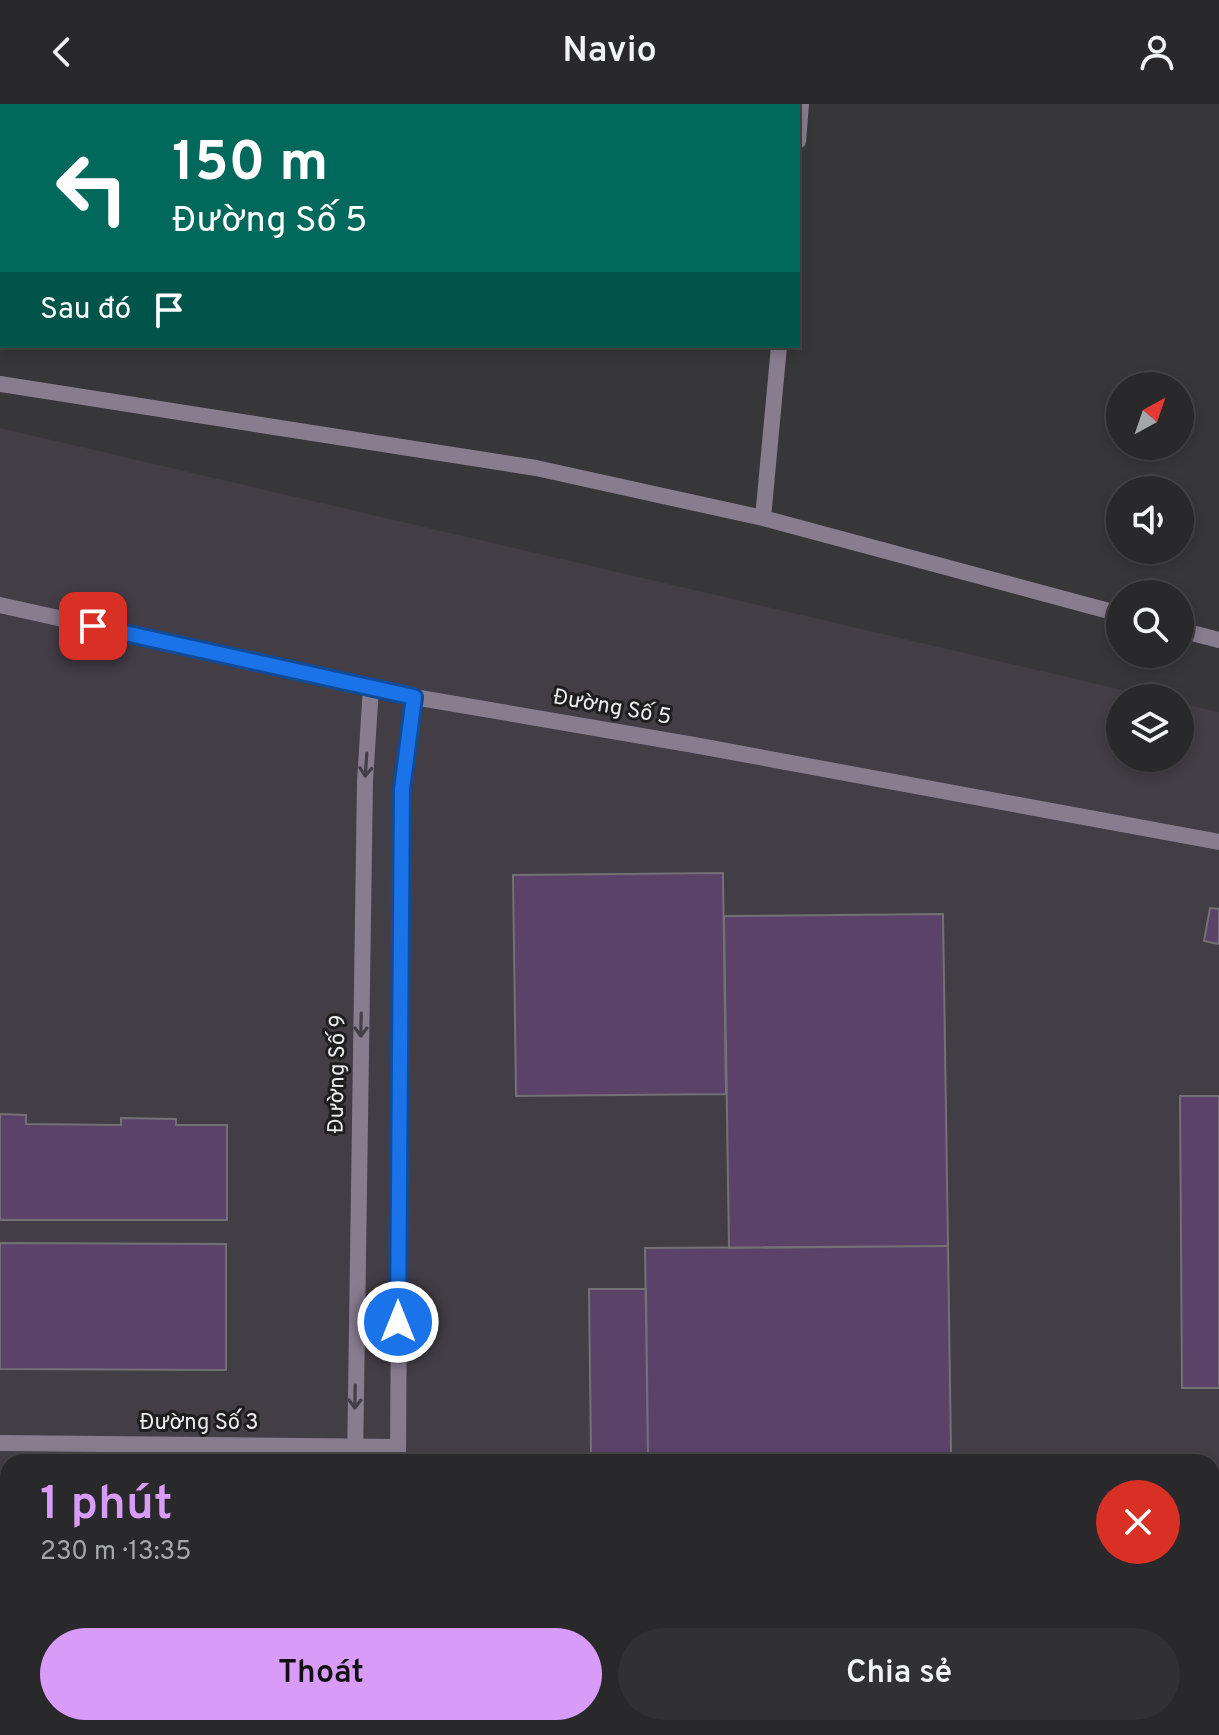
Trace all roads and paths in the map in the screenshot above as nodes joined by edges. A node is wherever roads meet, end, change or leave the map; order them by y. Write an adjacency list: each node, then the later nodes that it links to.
1 (779, 348): 3 (street)
2 (0, 384): 3 (street)
3 (763, 518): 5 (street)
4 (0, 605): 8 (street, Đường Số 5)
5 (1106, 610)
6 (1194, 634): 7 (street)
7 (1219, 640)
8 (371, 687): 9 (street, Đường Số 5); 12 (street, Đường Số 9, one-way to 12)
9 (414, 697): 10 (street, Đường Số 5); 13 (street)
10 (1219, 842)
11 (0, 1443): 12 (street, Đường Số 3)
12 (355, 1454): 13 (street, Đường Số 3)
13 (398, 1454)

